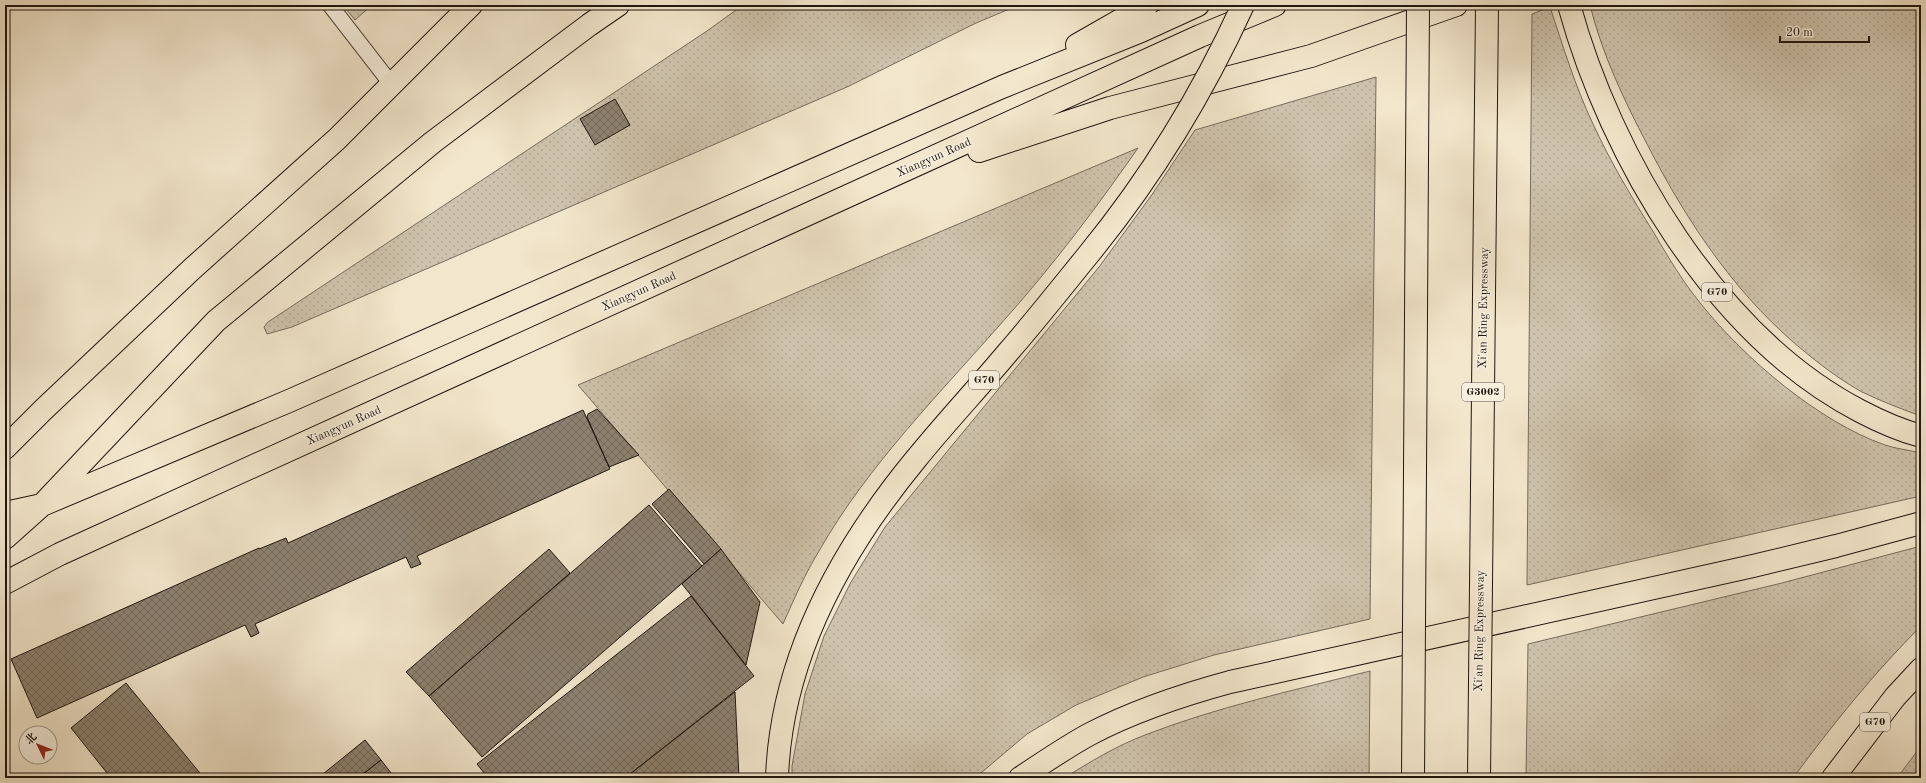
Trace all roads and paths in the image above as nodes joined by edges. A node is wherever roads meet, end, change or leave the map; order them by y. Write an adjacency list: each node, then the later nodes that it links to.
1 (330, 5): 12 (lane)
2 (472, 5): 12 (main road)
3 (618, 5): 17 (main road)
4 (1147, 5): 13 (main road)
5 (1198, 5): 13 (main road)
6 (1243, 5): 23 (main road, G70, bridge)
7 (1275, 5): 14 (main road, Xiangyun Road)
8 (1418, 5): 25 (main road, bridge)
9 (1456, 5): 14 (main road)
10 (1487, 5): 26 (main road, Xi'an Ring Expressway / G3002, bridge)
11 (1569, 5): 15 (main road, G70)
12 (392, 85): 16 (main road)
13 (1002, 87): 17 (main road)
14 (874, 185): 21 (main road, Xiangyun Road)
15 (1921, 436)
16 (5, 448)
17 (42, 505): 18 (main road); 20 (main road)
18 (5, 513)
19 (1921, 523): 24 (main road)
20 (5, 538)
21 (5, 583)
22 (1921, 669): 27 (main road, G70)
23 (777, 778)
24 (1020, 778)
25 (1413, 778)
26 (1479, 778)
27 (1833, 778)

